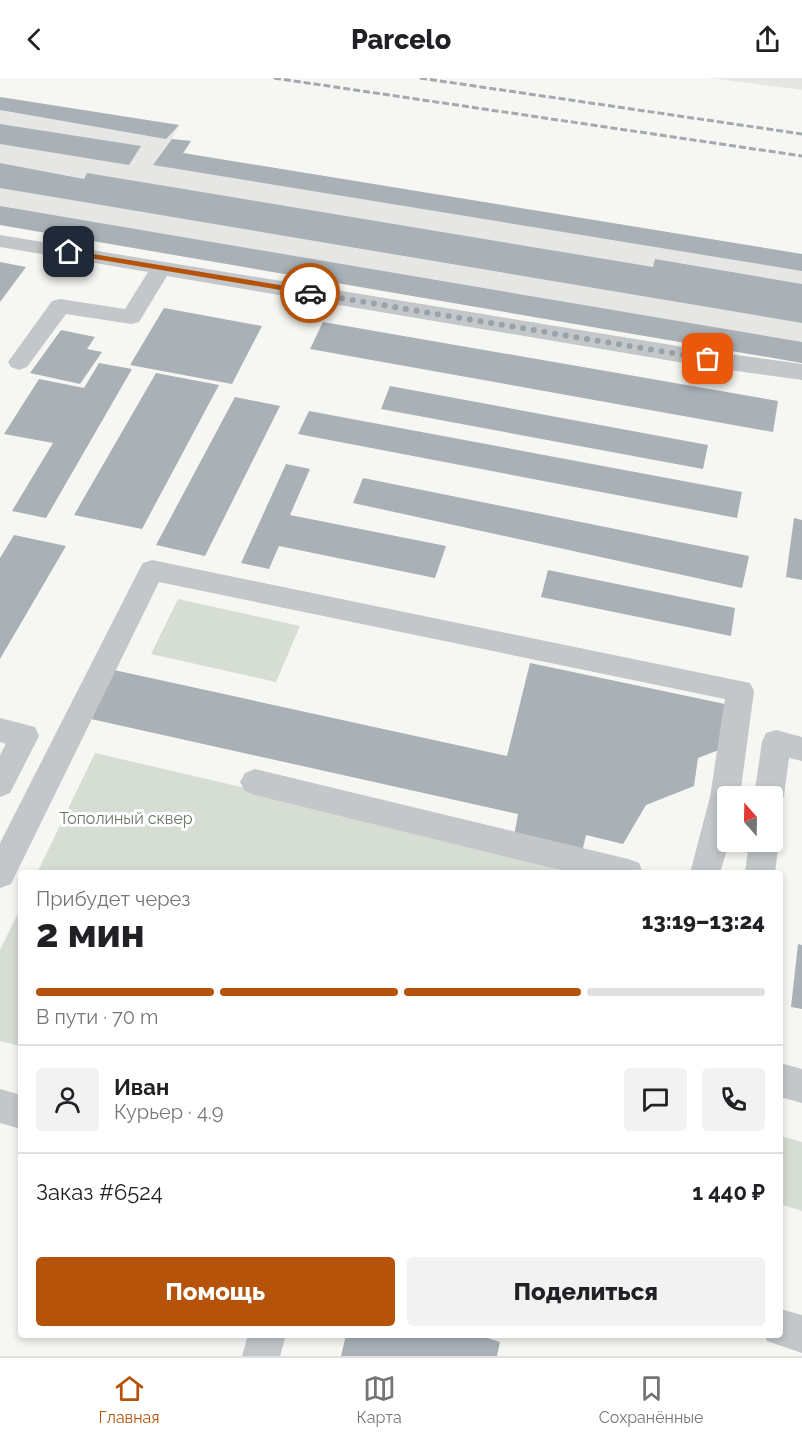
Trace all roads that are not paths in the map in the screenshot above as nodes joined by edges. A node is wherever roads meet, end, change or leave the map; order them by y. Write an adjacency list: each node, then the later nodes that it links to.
1 (0, 241): 2 (street)
2 (161, 268): 3 (street); 4 (street)
3 (802, 372)
4 (13, 373)
5 (0, 730): 8 (street)
6 (802, 748): 9 (street)
7 (255, 782): 11 (street)
8 (0, 784)
9 (770, 786)
10 (763, 852): 13 (street)
11 (616, 870)
12 (706, 870): 14 (street)
13 (760, 870)
14 (0, 874)
15 (783, 1081): 16 (street)
16 (802, 1086)
17 (0, 1106): 18 (street)
18 (18, 1111)
19 (783, 1329): 20 (street)
20 (802, 1334)
21 (266, 1338): 22 (street)
22 (261, 1356)

